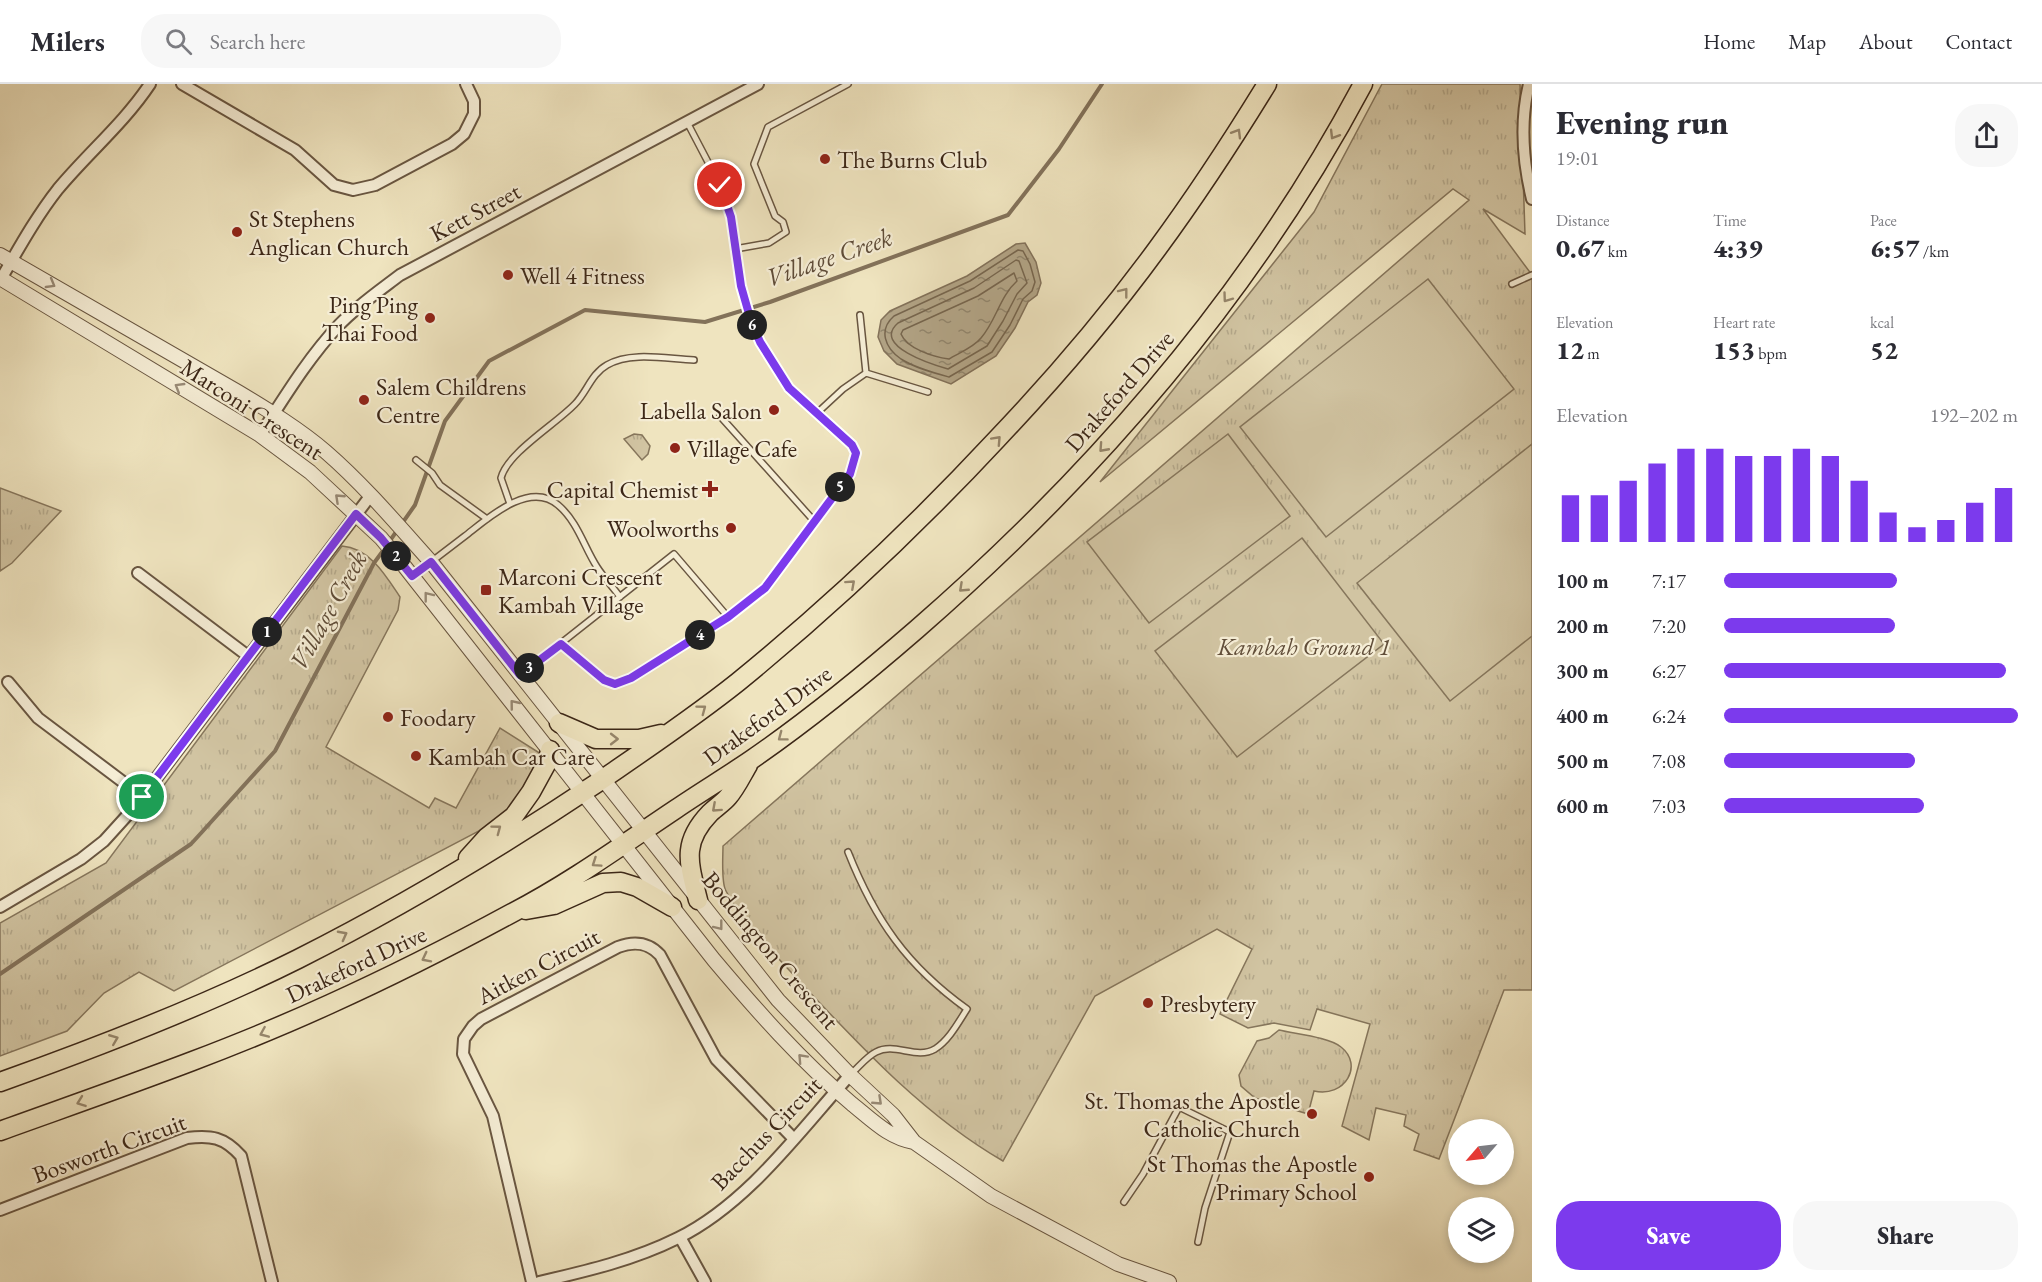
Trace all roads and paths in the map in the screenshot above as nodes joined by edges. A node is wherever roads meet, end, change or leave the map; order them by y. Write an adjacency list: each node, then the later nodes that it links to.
1 (150, 84): 12 (street)
2 (182, 84): 3 (street)
3 (466, 84)
4 (758, 84): 9 (street, Kett Street)
5 (848, 84): 11 (lane)
6 (1267, 84): 40 (highway, Drakeford Drive, one-way to 6)
7 (1363, 84): 42 (highway, Drakeford Drive, one-way to 42)
8 (1529, 84): 10 (street)
9 (687, 122): 11 (lane); 20 (street, Kett Street)
10 (1531, 194)
11 (735, 249): 21 (lane)
12 (6, 258): 14 (street); 20 (street, Marconi Crescent, one-way to 20)
13 (1532, 275): 15 (lane)
14 (1, 279): 23 (street, Marconi Crescent, one-way to 14)
15 (1512, 284)
16 (860, 315): 18 (lane)
17 (694, 360): 26 (lane)
18 (866, 374): 19 (lane); 21 (lane)
19 (928, 392)
20 (274, 414): 23 (street, Kett Street); 25 (street, Marconi Crescent)
21 (816, 414): 29 (lane)
22 (720, 416): 29 (lane)
23 (260, 435): 27 (street, Marconi Crescent, one-way to 23)
24 (416, 460): 28 (lane)
25 (370, 495): 27 (street); 30 (street, Marconi Crescent)
26 (510, 504): 28 (lane); 33 (lane)
27 (356, 514): 32 (street, Marconi Crescent); 36 (street)
28 (487, 519): 30 (lane)
29 (815, 522): 34 (lane)
30 (431, 562): 32 (lane); 37 (street, Marconi Crescent)
31 (138, 573): 36 (street)
32 (412, 576): 41 (street, Marconi Crescent, one-way to 32)
33 (620, 597): 34 (lane); 35 (lane)
34 (728, 617): 35 (lane)
35 (561, 644): 37 (lane)
36 (248, 656): 45 (street)
37 (520, 675): 39 (street, Marconi Crescent)
38 (8, 682): 45 (street)
39 (559, 723): 40 (highway, one-way to 40); 43 (street, Marconi Crescent)
40 (672, 732): 43 (highway, Drakeford Drive)
41 (550, 750): 44 (street, Marconi Crescent); 49 (highway, one-way to 41)
42 (750, 761): 46 (highway, Drakeford Drive); 50 (highway, one-way to 50)
43 (603, 779): 44 (highway, Drakeford Drive); 46 (street, Boddington Crescent)
44 (582, 793): 47 (street, Marconi Crescent); 49 (highway, Drakeford Drive)
45 (142, 797): 51 (street)
46 (644, 830): 47 (highway, Drakeford Drive); 50 (street, Boddington Crescent)
47 (622, 845): 52 (street, Boddington Crescent); 53 (highway, Drakeford Drive, one-way to 53)
48 (848, 852): 54 (lane)
49 (457, 871): 55 (highway, Drakeford Drive, one-way to 49)
50 (698, 900): 54 (street, Boddington Crescent, one-way to 54)
51 (0, 907)
52 (672, 907): 53 (highway); 56 (street, Boddington Crescent, one-way to 52)
53 (516, 911): 57 (highway, Drakeford Drive, one-way to 57)
54 (850, 1075): 56 (street, Bacchus Circuit); 59 (street, Boddington Crescent, one-way to 59)
55 (0, 1083)
56 (836, 1091): 58 (street, Bacchus Circuit); 59 (street, Boddington Crescent)
57 (0, 1131)
58 (794, 1138): 62 (street, Bacchus Circuit); 65 (street, Aitken Circuit)
59 (914, 1142): 68 (street, Boddington Crescent)
60 (1124, 1202): 63 (lane)
61 (0, 1210): 64 (street, Bosworth Circuit)
62 (680, 1238): 66 (street, Bacchus Circuit); 67 (street)
63 (1198, 1242)
64 (272, 1282)
65 (532, 1282)
66 (539, 1282)
67 (705, 1282)
68 (1169, 1282)

